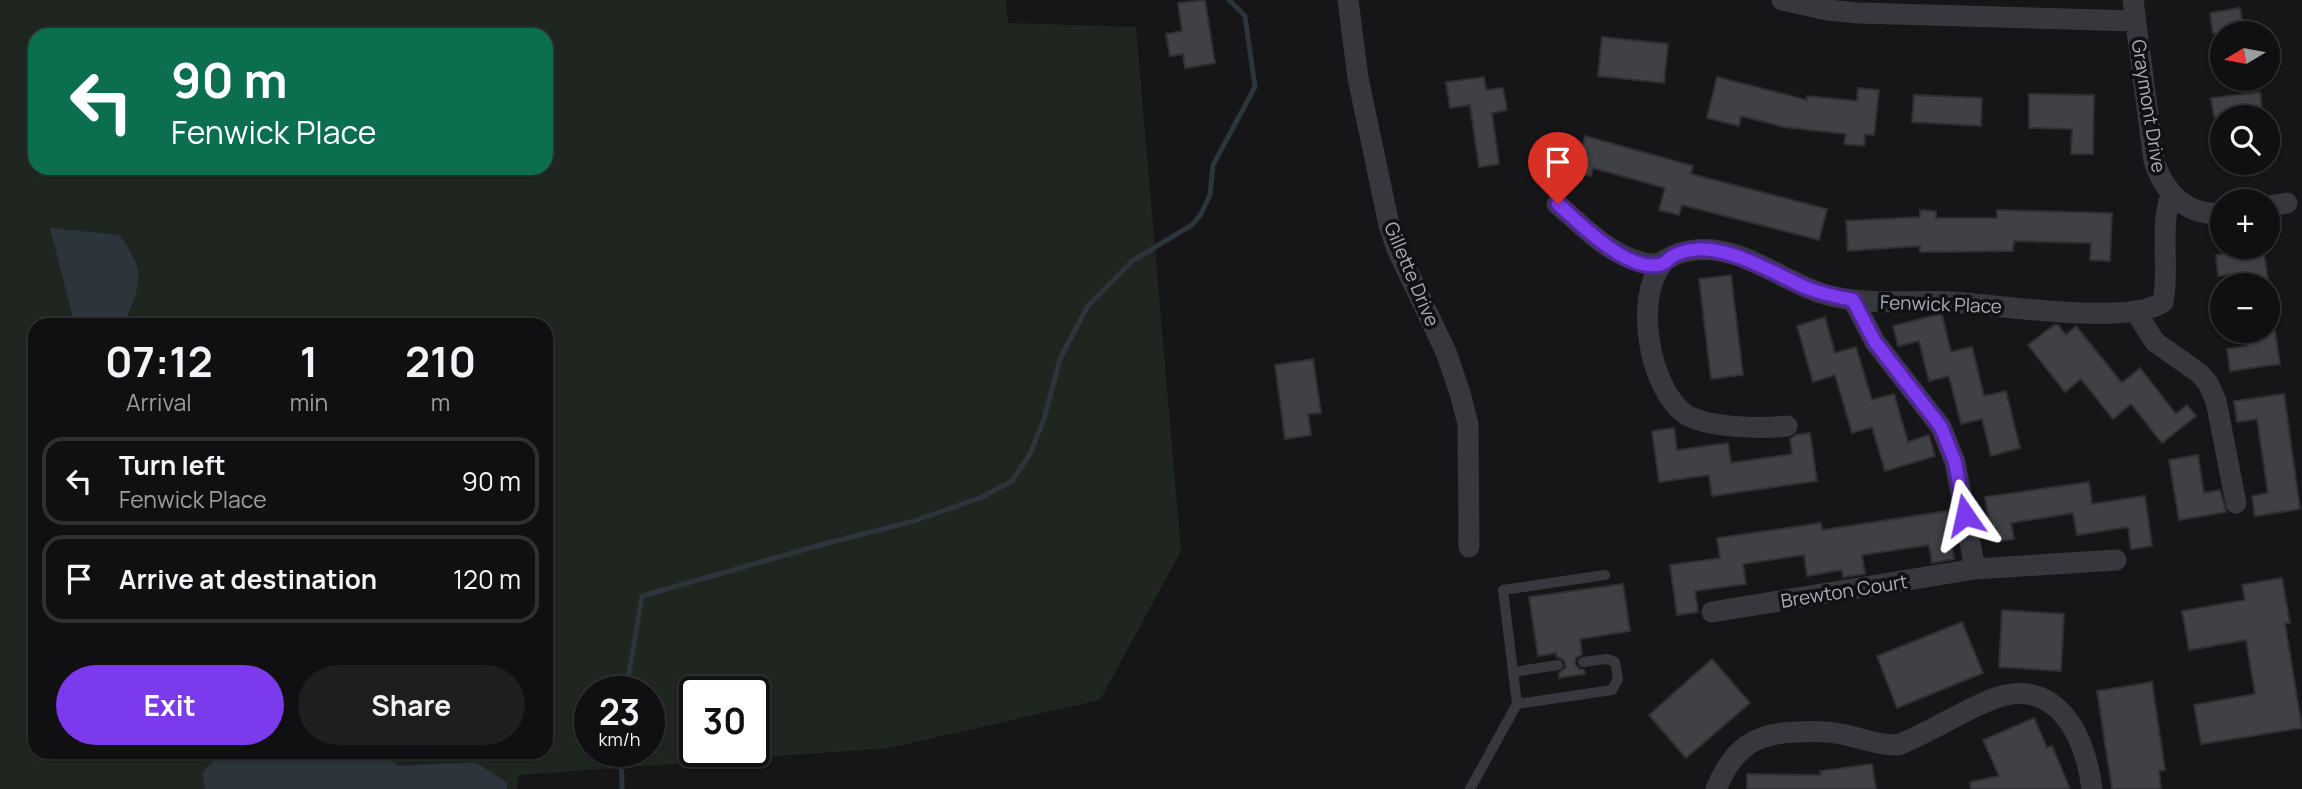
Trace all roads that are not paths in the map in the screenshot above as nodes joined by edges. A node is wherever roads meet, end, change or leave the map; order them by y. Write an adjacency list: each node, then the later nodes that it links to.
1 (1348, 0): 12 (street, Gillette Drive)
2 (1782, 0): 3 (street)
3 (2134, 10): 4 (street, Graymont Drive)
4 (2171, 195): 6 (street, Graymont Drive); 9 (street, Fenwick Place)
5 (1558, 204): 7 (street)
6 (2210, 211)
7 (1662, 264): 8 (street, Fenwick Place); 10 (street)
8 (1853, 300): 9 (street, Fenwick Place); 14 (street)
9 (2134, 312): 11 (street)
10 (1787, 426)
11 (2236, 503)
12 (1469, 547)
13 (2116, 561): 14 (street, Brewton Court)
14 (1975, 569): 16 (street, Brewton Court)
15 (1605, 575): 19 (lane)
16 (1712, 612)
17 (1583, 662): 20 (lane)
18 (1558, 665): 19 (lane)
19 (1514, 672): 20 (lane)
20 (1517, 704): 21 (lane)
21 (1469, 789)
22 (1716, 789): 23 (street)
23 (2092, 789)

